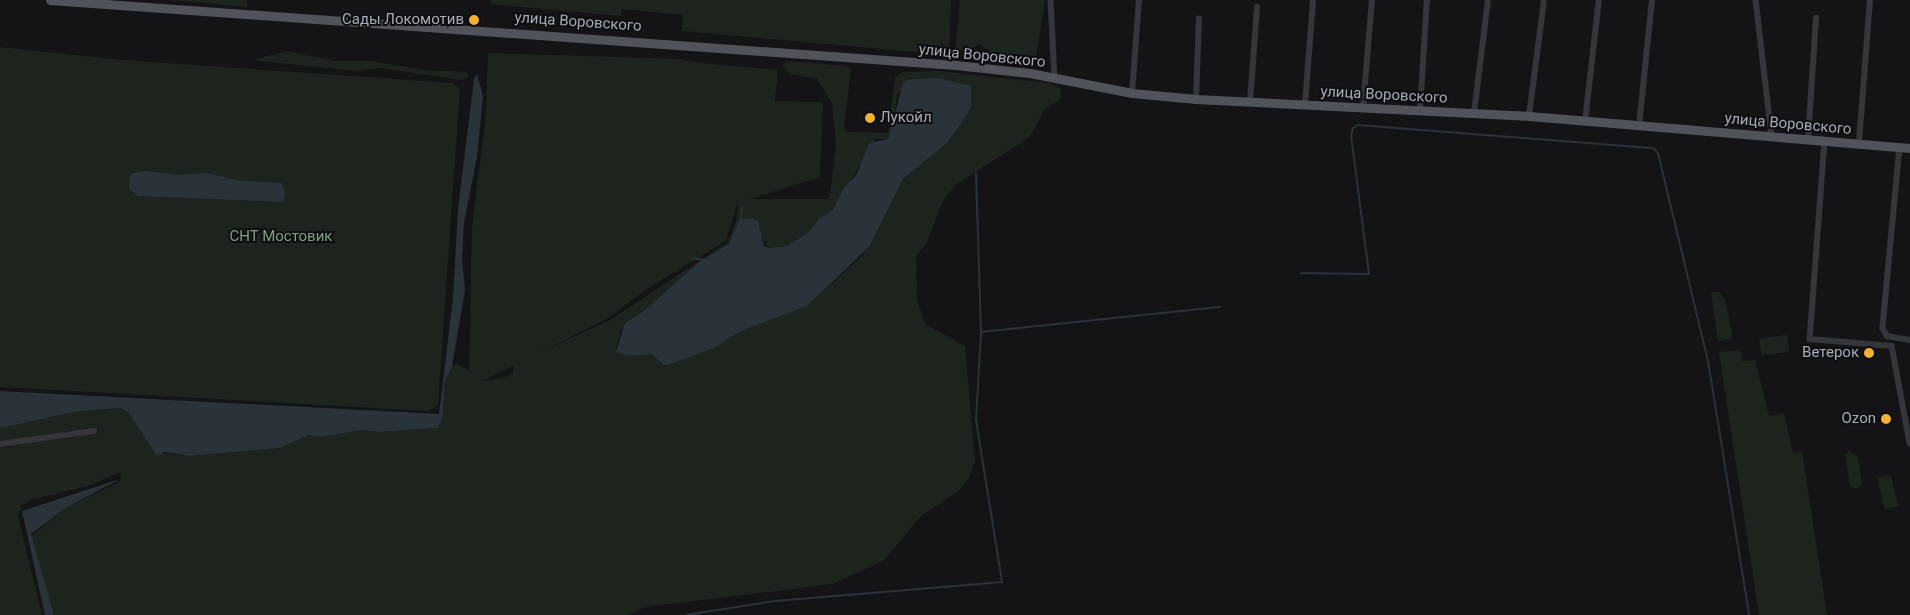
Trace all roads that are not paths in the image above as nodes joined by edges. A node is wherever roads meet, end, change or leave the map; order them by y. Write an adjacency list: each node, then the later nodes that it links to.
1 (50, 0): 16 (main road, улица Воровского)
2 (1051, 0): 16 (street)
3 (1139, 0): 17 (street)
4 (1314, 0): 20 (street)
5 (1372, 0): 21 (street)
6 (1427, 0): 22 (street)
7 (1488, 0): 23 (street)
8 (1544, 0): 24 (street)
9 (1599, 0): 25 (street)
10 (1652, 0): 26 (street)
11 (1756, 0): 27 (street)
12 (1870, 0): 30 (street)
13 (1257, 7): 19 (street)
14 (1816, 18): 28 (street)
15 (1199, 20): 18 (street)
16 (1055, 78): 17 (main road, улица Воровского)
17 (1132, 93): 18 (main road, улица Воровского)
18 (1196, 99): 19 (main road, улица Воровского)
19 (1250, 103): 20 (main road, улица Воровского)
20 (1305, 105): 21 (main road, улица Воровского)
21 (1363, 107): 22 (main road, улица Воровского)
22 (1420, 110): 23 (main road, улица Воровского)
23 (1474, 113): 24 (main road, улица Воровского)
24 (1529, 116): 25 (main road, улица Воровского)
25 (1585, 122): 26 (main road, улица Воровского)
26 (1639, 126): 27 (main road, улица Воровского)
27 (1772, 136): 28 (main road, улица Воровского)
28 (1808, 140): 29 (main road, улица Воровского)
29 (1825, 141): 30 (main road, улица Воровского); 34 (street)
30 (1859, 143): 31 (main road, улица Воровского)
31 (1905, 147): 32 (street)
32 (1910, 340)
33 (94, 431): 35 (street)
34 (1910, 442)
35 (0, 444)

